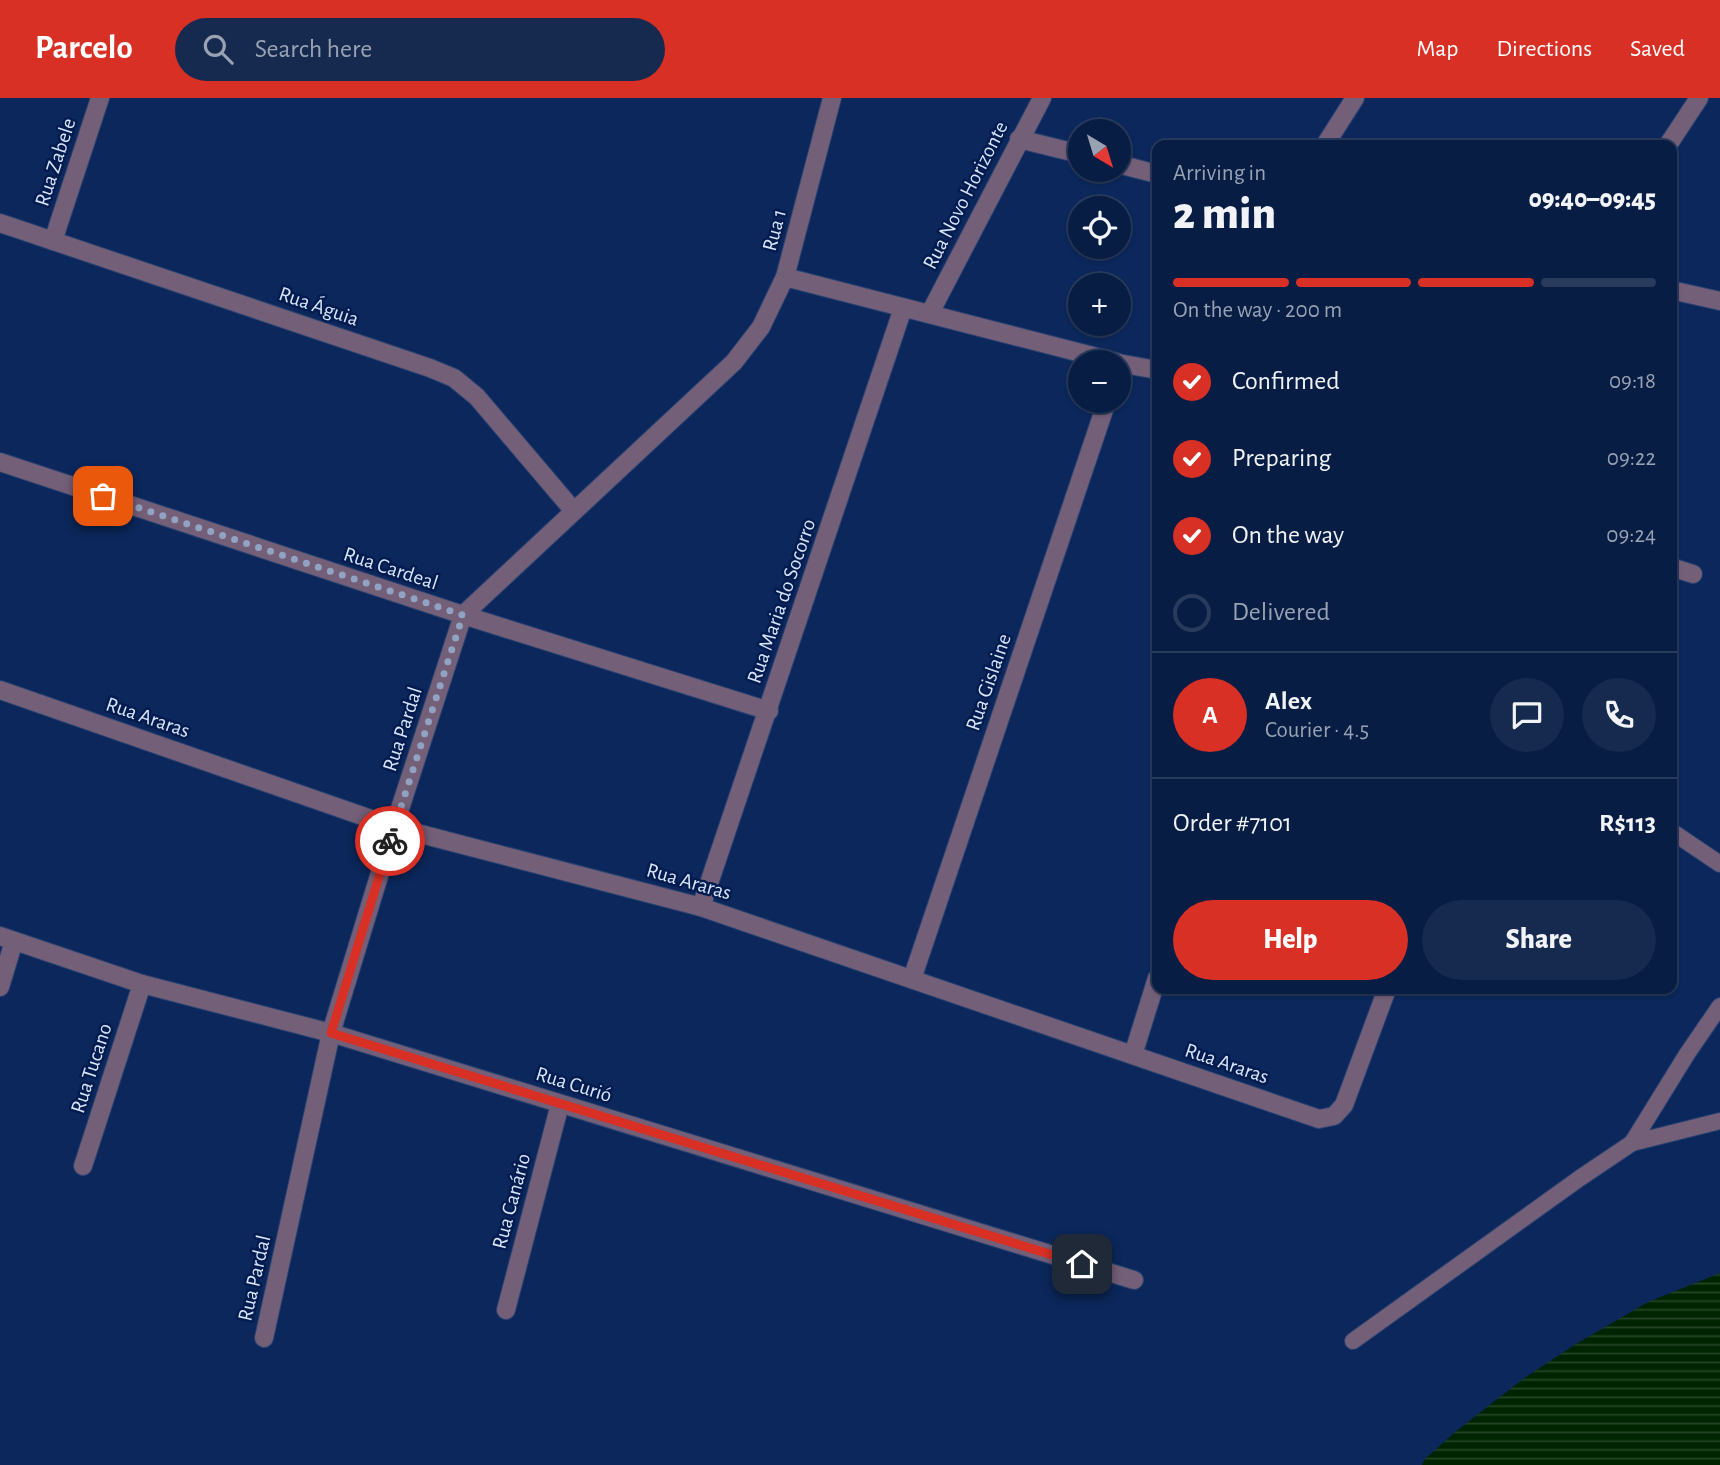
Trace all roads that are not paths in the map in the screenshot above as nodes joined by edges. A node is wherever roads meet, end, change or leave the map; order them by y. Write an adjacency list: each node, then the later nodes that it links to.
1 (100, 98): 13 (street, Rua Zabele)
2 (831, 98): 14 (street, Rua 1)
3 (1042, 98): 6 (street, Rua Novo Horizonte)
4 (1355, 98): 7 (street)
5 (1699, 98): 8 (street)
6 (1020, 139): 9 (street); 18 (street, Rua Novo Horizonte)
7 (1328, 140)
8 (1671, 140)
9 (1068, 151)
10 (1131, 167): 11 (street)
11 (1152, 173)
12 (0, 223): 13 (street, Rua Águia)
13 (53, 241): 25 (street, Rua Águia)
14 (785, 277): 17 (street); 20 (street, Rua 1)
15 (1677, 291): 16 (street)
16 (1720, 301)
17 (903, 309): 18 (street); 30 (street, Rua Maria do Socorro)
18 (930, 313): 19 (street)
19 (1068, 350)
20 (734, 362): 25 (street, Rua Pardal)
21 (1131, 366): 22 (street)
22 (1152, 369)
23 (1103, 413): 36 (street, Rua Gislaine)
24 (0, 462): 28 (street, Rua Cardeal)
25 (573, 510): 28 (street, Rua Pardal)
26 (1677, 569): 27 (street)
27 (1693, 575)
28 (463, 615): 30 (street, Rua Cardeal); 31 (street, Rua Pardal)
29 (0, 690): 31 (street, Rua Araras)
30 (769, 710): 34 (street, Rua Maria do Socorro)
31 (394, 827): 34 (street, Rua Araras); 42 (street, Rua Pardal)
32 (1677, 835): 33 (lane)
33 (1720, 864)
34 (701, 907): 36 (street, Rua Araras)
35 (7, 938): 37 (street, Rua Curió); 38 (street)
36 (912, 978): 43 (street, Rua Araras)
37 (142, 984): 42 (street, Rua Curió); 47 (street, Rua Tucano)
38 (0, 988)
39 (1152, 994): 43 (street)
40 (1385, 994): 43 (street, Rua Araras)
41 (1720, 1006): 46 (lane)
42 (331, 1033): 44 (street, Rua Curió); 50 (street, Rua Pardal)
43 (1133, 1055)
44 (560, 1104): 48 (street, Rua Curió); 49 (street, Rua Canário)
45 (1720, 1121): 46 (lane)
46 (1632, 1143): 51 (lane)
47 (83, 1166)
48 (1135, 1280)
49 (506, 1310)
50 (264, 1338)
51 (1353, 1341)

